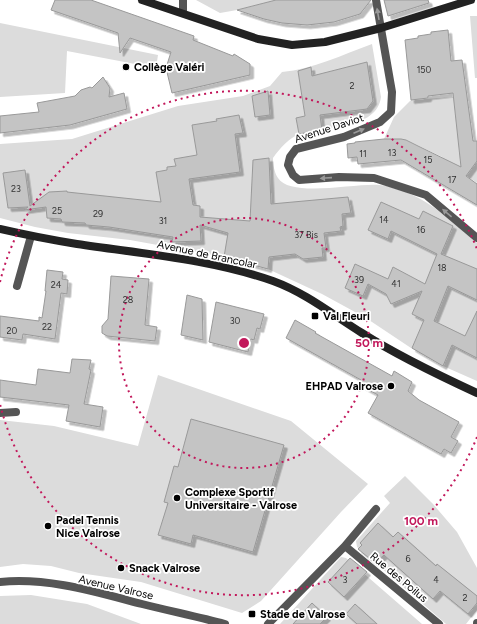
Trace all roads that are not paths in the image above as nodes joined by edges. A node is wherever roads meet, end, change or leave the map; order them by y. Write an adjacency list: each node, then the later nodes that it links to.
1 (142, 0): 5 (street)
2 (184, 0): 5 (street)
3 (376, 0): 6 (street, one-way to 3)
4 (471, 0): 6 (street)
5 (183, 13): 6 (street)
6 (381, 28): 9 (street, Avenue Daviot, one-way to 6)
7 (0, 229): 8 (street, Avenue de Brancolar)
8 (32, 236): 10 (street); 11 (street, Avenue de Brancolar)
9 (477, 238)
10 (17, 286)
11 (477, 393)
12 (16, 412): 13 (street)
13 (0, 413)
14 (376, 508): 15 (street)
15 (345, 546): 18 (street); 19 (street, Rue des Poilus)
16 (0, 582): 17 (street, Avenue Valrose)
17 (226, 624)
18 (268, 624)
19 (439, 624)

